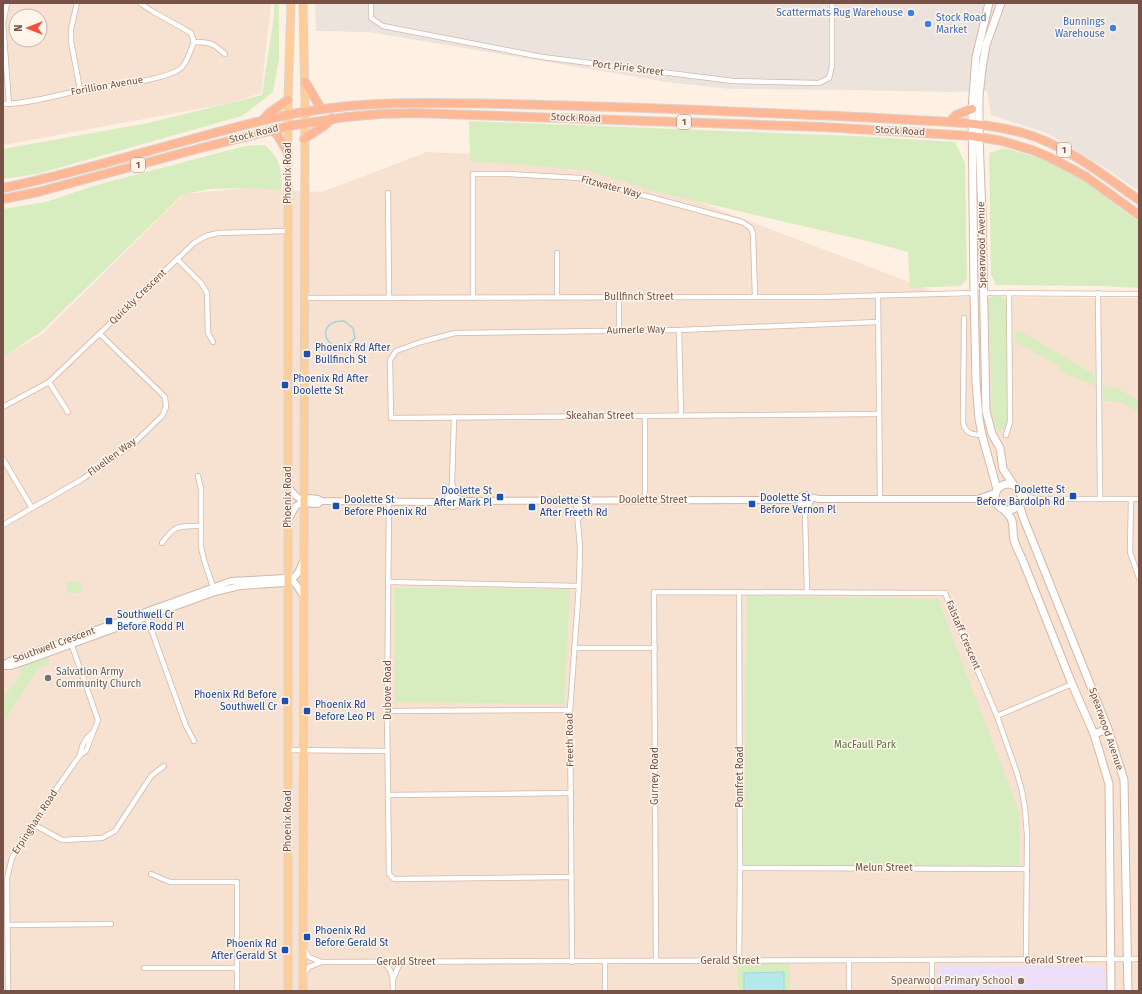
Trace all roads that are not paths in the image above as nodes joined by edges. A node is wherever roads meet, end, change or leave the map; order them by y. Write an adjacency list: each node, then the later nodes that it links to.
1 (7, 3): 16 (street)
2 (77, 3): 13 (street)
3 (140, 3): 10 (street)
4 (291, 3): 14 (main road, Phoenix Road)
5 (303, 3): 12 (main road, Phoenix Road)
6 (371, 3): 7 (street, Port Pirie Street)
7 (832, 3)
8 (989, 3): 17 (main road, Spearwood Avenue)
9 (1001, 3): 25 (main road, Spearwood Avenue)
10 (194, 42): 11 (street); 13 (street, Forillion Avenue)
11 (225, 54)
12 (305, 82): 18 (highway); 19 (main road, Phoenix Road)
13 (80, 90): 16 (street, Forillion Avenue)
14 (288, 100): 20 (main road, Phoenix Road); 22 (highway)
15 (3, 104): 16 (street, Forillion Avenue)
16 (9, 104)
17 (972, 108): 23 (highway); 25 (main road, Spearwood Avenue)
18 (322, 109): 19 (highway, Stock Road / 1); 23 (highway, Stock Road / 1)
19 (305, 111): 20 (highway, Stock Road / 1); 24 (main road, Phoenix Road)
20 (289, 115): 22 (highway, Stock Road / 1); 26 (main road, Phoenix Road)
21 (332, 118): 24 (highway, Stock Road / 1); 28 (highway, Stock Road / 1); 29 (highway)
22 (263, 120): 31 (highway, Stock Road / 1)
23 (950, 122): 25 (highway, Stock Road / 1)
24 (304, 123): 26 (highway, Stock Road / 1); 29 (main road, Phoenix Road)
25 (975, 124): 28 (main road, Spearwood Avenue); 34 (highway, Stock Road / 1)
26 (289, 126): 27 (highway, Stock Road / 1); 30 (main road, Phoenix Road)
27 (273, 130): 30 (highway); 33 (highway, Stock Road / 1)
28 (975, 136): 35 (highway, Stock Road / 1); 39 (main road, Spearwood Avenue); 40 (main road, Spearwood Avenue)
29 (304, 139): 49 (main road, Phoenix Road)
30 (288, 153): 36 (main road, Phoenix Road)
31 (3, 188)
32 (388, 193): 46 (street)
33 (3, 199)
34 (1139, 200)
35 (1139, 215)
36 (288, 232): 38 (street, Quickly Crescent); 70 (main road, Phoenix Road)
37 (557, 253): 47 (street)
38 (177, 259): 55 (street, Quickly Crescent); 56 (street)
39 (974, 293): 44 (street, Bullfinch Street); 65 (main road, Spearwood Avenue)
40 (983, 293): 42 (street); 69 (main road, Spearwood Avenue)
41 (1098, 293): 42 (street); 43 (street); 76 (street)
42 (1009, 294): 66 (street)
43 (1139, 294)
44 (878, 295): 45 (street, Bullfinch Street); 52 (street)
45 (755, 296): 48 (street, Bullfinch Street); 50 (street, Fitzwater Way)
46 (389, 297): 49 (street, Bullfinch Street); 50 (street, Bullfinch Street)
47 (557, 297): 48 (street, Bullfinch Street); 50 (street, Bullfinch Street)
48 (619, 297): 53 (street)
49 (304, 298): 81 (main road, Phoenix Road)
50 (473, 298)
51 (964, 318): 65 (street)
52 (878, 322): 54 (street, Aumerle Way); 61 (street)
53 (619, 330): 54 (street, Aumerle Way); 57 (street, Aumerle Way)
54 (679, 330): 62 (street)
55 (100, 334): 58 (street, Quickly Crescent); 87 (street, Fluellen Way)
56 (212, 342)
57 (396, 350): 64 (street, Skeahan Street)
58 (49, 382): 59 (street, Quickly Crescent); 60 (street)
59 (3, 407)
60 (68, 412)
61 (879, 414): 62 (street, Skeahan Street); 73 (street)
62 (681, 415): 63 (street, Skeahan Street)
63 (645, 416): 64 (street, Skeahan Street); 80 (street)
64 (454, 417): 79 (street)
65 (982, 435): 71 (main road, Spearwood Avenue)
66 (1006, 435)
67 (3, 458): 87 (street)
68 (198, 476): 91 (street)
69 (1013, 484): 71 (main road); 72 (main road, Spearwood Avenue)
70 (288, 486): 81 (street); 89 (main road, Phoenix Road)
71 (996, 491): 74 (street, Doolette Street); 85 (main road, Spearwood Avenue)
72 (1021, 495): 75 (street); 86 (main road, Spearwood Avenue)
73 (880, 499): 74 (street, Doolette Street); 83 (street, Doolette Street)
74 (976, 499): 85 (street, Doolette Street)
75 (1038, 499): 76 (street); 86 (street)
76 (1100, 499): 77 (street)
77 (1131, 499): 78 (street); 94 (street)
78 (1139, 499)
79 (452, 500): 82 (street, Doolette Street); 84 (street, Doolette Street)
80 (645, 500): 82 (street, Doolette Street); 83 (street, Doolette Street)
81 (304, 501): 84 (street, Doolette Street); 89 (street); 93 (main road, Phoenix Road)
82 (579, 501): 97 (street, Freeth Road)
83 (805, 501): 101 (street)
84 (389, 502): 96 (street, Dubove Road)
85 (996, 503): 88 (main road, Spearwood Avenue)
86 (1020, 504): 88 (main road); 112 (main road, Spearwood Avenue)
87 (32, 508): 90 (street, Fluellen Way)
88 (1003, 509): 108 (main road, Spearwood Avenue)
89 (288, 520): 95 (main road, Phoenix Road)
90 (3, 525)
91 (201, 526): 92 (street); 98 (street)
92 (162, 543)
93 (304, 559): 95 (street); 102 (main road, Phoenix Road)
94 (1139, 578)
95 (289, 580): 98 (street, Southwell Crescent); 102 (street); 115 (main road, Phoenix Road)
96 (388, 582): 97 (street); 110 (street, Dubove Road)
97 (579, 586): 105 (street, Freeth Road)
98 (214, 589): 103 (street, Southwell Crescent)
99 (654, 592): 100 (street, Falstaff Crescent); 106 (street, Gurney Road)
100 (738, 592): 101 (street, Falstaff Crescent); 122 (street, Pomfret Road)
101 (807, 592): 111 (street, Falstaff Crescent)
102 (304, 597): 116 (main road, Phoenix Road)
103 (146, 614): 104 (street, Southwell Crescent); 114 (street)
104 (71, 641): 107 (street, Southwell Crescent); 121 (street, Erpingham Road)
105 (574, 648): 106 (street); 109 (street, Freeth Road)
106 (655, 648): 135 (street, Gurney Road)
107 (3, 666)
108 (1072, 684): 111 (street); 113 (main road, Spearwood Avenue)
109 (570, 710): 110 (street); 119 (street, Freeth Road)
110 (387, 711): 117 (street, Dubove Road)
111 (997, 716): 123 (street, Falstaff Crescent)
112 (1108, 730): 113 (main road); 130 (main road, Spearwood Avenue)
113 (1094, 734): 129 (main road, Spearwood Avenue)
114 (194, 741)
115 (288, 750): 116 (street); 149 (main road, Phoenix Road)
116 (304, 750): 117 (street); 128 (main road, Phoenix Road)
117 (387, 751): 120 (street, Dubove Road)
118 (164, 766): 121 (street)
119 (571, 793): 120 (street); 125 (street, Freeth Road)
120 (388, 794): 125 (street, Dubove Road)
121 (33, 824): 127 (street, Erpingham Road)
122 (740, 868): 123 (street, Melun Street); 139 (street, Pomfret Road)
123 (1027, 869): 134 (street, Falstaff Crescent)
124 (151, 874): 144 (street)
125 (571, 877): 137 (street, Freeth Road)
126 (111, 924): 127 (street)
127 (8, 925): 142 (street, Erpingham Road)
128 (304, 949): 136 (street); 145 (main road, Phoenix Road)
129 (1111, 959): 130 (street, Gerald Street); 134 (street, Gerald Street); 155 (main road, Spearwood Avenue)
130 (1128, 959): 131 (street, Gerald Street); 156 (main road, Spearwood Avenue)
131 (1139, 959)
132 (849, 960): 133 (street, Gerald Street); 139 (street, Gerald Street); 153 (street)
133 (932, 960): 134 (street, Gerald Street); 154 (street)
134 (1026, 960)
135 (656, 961): 138 (street, Gerald Street); 139 (street, Gerald Street)
136 (321, 962): 140 (street, Gerald Street); 145 (street)
137 (572, 962): 138 (street, Gerald Street); 141 (street, Gerald Street)
138 (605, 962): 152 (street)
139 (739, 962)
140 (384, 963): 141 (street, Gerald Street); 146 (street)
141 (406, 963): 146 (street)
142 (5, 967): 147 (street, Erpingham Road)
143 (144, 968): 144 (street)
144 (237, 968): 148 (street)
145 (303, 975): 150 (main road, Phoenix Road)
146 (393, 979): 151 (street)
147 (8, 991)
148 (237, 991)
149 (288, 991)
150 (303, 991)
151 (393, 991)
152 (605, 991)
153 (849, 991)
154 (932, 991)
155 (1111, 991)
156 (1128, 991)

